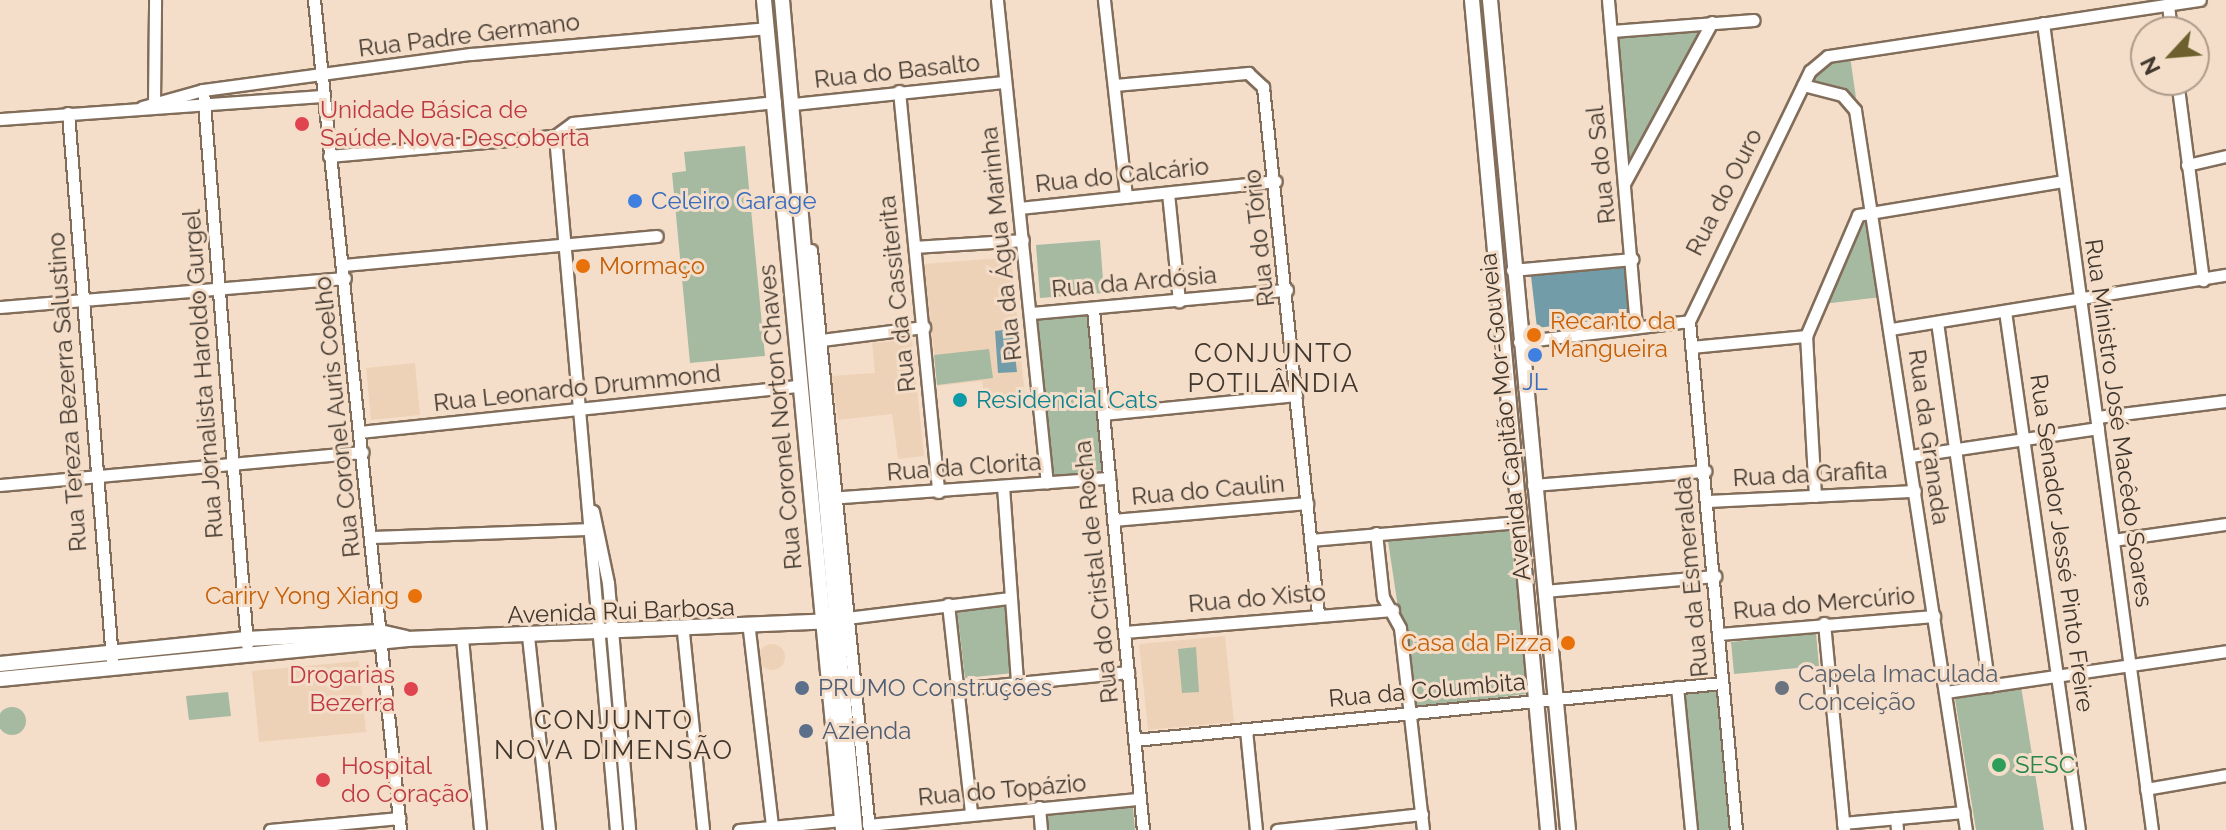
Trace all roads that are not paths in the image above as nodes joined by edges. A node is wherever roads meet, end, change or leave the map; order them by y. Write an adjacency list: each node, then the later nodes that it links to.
1 (155, 0): 30 (street)
2 (314, 0): 20 (street, Rua Coronel Auris Coelho)
3 (764, 0): 16 (main road, Rua Coronel Norton Chaves)
4 (782, 0): 18 (main road, Rua Coronel Norton Chaves)
5 (997, 0): 21 (street, Rua da Água Marinha)
6 (1104, 0): 22 (street)
7 (1472, 0): 45 (main road)
8 (1490, 0): 44 (main road, Avenida Capitão Mor-Gouveia)
9 (1608, 0): 17 (street, Rua do Sal)
10 (2200, 0): 11 (street, Rua do Ouro)
11 (2168, 4): 12 (street); 15 (street, Rua do Ouro)
12 (2169, 16)
13 (1754, 20): 14 (street)
14 (1712, 22): 17 (street); 40 (street)
15 (2043, 23): 23 (street, Rua do Ouro); 39 (street, Rua Ministro José Macêdo Soares)
16 (766, 28): 19 (main road, Rua Coronel Norton Chaves); 20 (street, Rua Padre Germano)
17 (1612, 31): 40 (street, Rua do Sal)
18 (787, 52): 19 (main road); 29 (main road, Rua Coronel Norton Chaves)
19 (769, 53): 28 (main road, Rua Coronel Norton Chaves)
20 (320, 75): 24 (street, Rua Padre Germano); 26 (street, Rua Coronel Auris Coelho)
21 (1005, 82): 25 (street, Rua do Basalto); 46 (street, Rua da Água Marinha)
22 (1115, 85): 38 (street, Rua do Tório); 43 (street)
23 (1803, 85): 47 (street, Rua da Granada); 67 (street, Rua do Ouro)
24 (203, 90): 30 (street, Rua Padre Germano); 31 (street, Rua Jornalista Haroldo Gurgel)
25 (899, 91): 29 (street, Rua do Basalto); 51 (street, Rua da Cassiterita)
26 (323, 96): 31 (street); 35 (street, Rua Coronel Auris Coelho)
27 (2179, 96): 37 (street)
28 (775, 102): 34 (street); 76 (main road, Rua Coronel Norton Chaves)
29 (794, 104): 41 (main road, Rua Coronel Norton Chaves)
30 (154, 105): 31 (street); 32 (street)
31 (204, 107): 58 (street, Rua Jornalista Haroldo Gurgel)
32 (68, 113): 33 (street); 61 (street, Rua Tereza Bezerra Salustino)
33 (0, 119)
34 (555, 136): 35 (street); 50 (street)
35 (329, 156): 53 (street, Rua Coronel Auris Coelho)
36 (2226, 156): 37 (street)
37 (2187, 165): 57 (street)
38 (1276, 181): 42 (street, Rua do Calcário); 59 (street, Rua do Tório)
39 (2063, 181): 47 (street); 60 (street, Rua Ministro José Macêdo Soares)
40 (1625, 182): 52 (street, Rua do Sal)
41 (799, 187): 73 (street, Rua Coronel Norton Chaves); 98 (main road, Rua Coronel Norton Chaves)
42 (1168, 193): 43 (street, Rua do Calcário); 62 (street)
43 (1126, 197): 46 (street, Rua do Calcário)
44 (1506, 199): 45 (main road); 54 (main road, Avenida Capitão Mor-Gouveia)
45 (1490, 200): 102 (main road)
46 (1020, 208): 49 (street, Rua da Água Marinha)
47 (1874, 212): 71 (street, Rua da Granada); 72 (street)
48 (657, 236): 50 (street)
49 (1023, 240): 51 (street); 66 (street, Rua da Água Marinha)
50 (561, 242): 53 (street); 79 (street)
51 (915, 247): 70 (street, Rua da Cassiterita)
52 (1632, 259): 54 (street); 69 (street, Rua do Sal)
53 (344, 265): 56 (street, Rua Coronel Auris Coelho)
54 (1512, 270): 74 (main road, Avenida Capitão Mor-Gouveia)
55 (2226, 275): 57 (street)
56 (345, 278): 58 (street); 82 (street, Rua Coronel Auris Coelho)
57 (2203, 280): 60 (street)
58 (218, 288): 61 (street); 87 (street, Rua Jornalista Haroldo Gurgel)
59 (1287, 290): 62 (street, Rua da Ardósia); 77 (street, Rua do Tório)
60 (2078, 297): 65 (street); 81 (street, Rua Ministro José Macêdo Soares)
61 (82, 301): 63 (street); 89 (street, Rua Tereza Bezerra Salustino)
62 (1179, 301): 64 (street, Rua da Ardósia)
63 (0, 307)
64 (1093, 309): 66 (street, Rua da Ardósia); 80 (street, Rua do Cristal de Rocha)
65 (2005, 311): 68 (street); 83 (street, Rua Senador Jessé Pinto Freire)
66 (1032, 313): 91 (street, Rua da Água Marinha)
67 (1689, 321): 69 (street); 75 (street, Rua da Esmeralda)
68 (1937, 322): 71 (street); 84 (street)
69 (1636, 326): 74 (street)
70 (924, 327): 73 (street); 96 (street, Rua da Cassiterita)
71 (1891, 329): 86 (street, Rua da Granada)
72 (1806, 336): 75 (street); 97 (street)
73 (821, 340): 98 (street, Rua Coronel Norton Chaves)
74 (1519, 342): 93 (main road, Avenida Capitão Mor-Gouveia)
75 (1691, 347): 88 (street, Rua da Esmeralda)
76 (799, 386): 79 (street, Rua Leonardo Drummond); 116 (main road, Rua Coronel Norton Chaves)
77 (1296, 395): 80 (street); 100 (street, Rua do Tório)
78 (2226, 401): 81 (street)
79 (578, 409): 82 (street, Rua Leonardo Drummond); 104 (street)
80 (1103, 414): 90 (street, Rua do Cristal de Rocha)
81 (2098, 422): 83 (street); 108 (street, Rua Ministro José Macêdo Soares)
82 (360, 432): 85 (street, Rua Coronel Auris Coelho)
83 (2026, 440): 84 (street); 133 (street, Rua Senador Jessé Pinto Freire)
84 (1953, 450): 86 (street); 137 (street)
85 (362, 452): 87 (street); 106 (street, Rua Coronel Auris Coelho)
86 (1911, 456): 95 (street, Rua da Granada)
87 (231, 465): 89 (street); 127 (street, Rua Jornalista Haroldo Gurgel)
88 (1705, 471): 93 (street); 99 (street, Rua da Esmeralda)
89 (93, 477): 92 (street); 129 (street, Rua Tereza Bezerra Salustino)
90 (1109, 478): 91 (street, Rua da Clorita); 101 (street, Rua do Cristal de Rocha)
91 (1047, 482): 94 (street, Rua da Clorita)
92 (0, 485)
93 (1533, 485): 110 (main road, Avenida Capitão Mor-Gouveia)
94 (1003, 486): 96 (street, Rua da Clorita); 111 (street)
95 (1915, 491): 97 (street, Rua da Grafita); 115 (street, Rua da Granada)
96 (938, 492): 98 (street, Rua da Clorita)
97 (1815, 496): 99 (street, Rua da Grafita)
98 (828, 498): 116 (main road, Rua Coronel Norton Chaves)
99 (1708, 501): 109 (street, Rua da Esmeralda)
100 (1307, 503): 101 (street, Rua do Caulin); 107 (street, Rua do Tório)
101 (1113, 520): 120 (street, Rua do Cristal de Rocha)
102 (1519, 522): 105 (street); 142 (main road)
103 (2226, 524): 108 (street)
104 (594, 529): 106 (street); 121 (street); 122 (street)
105 (1376, 533): 107 (street); 113 (street)
106 (371, 537): 126 (street, Rua Coronel Auris Coelho)
107 (1310, 540): 114 (street, Rua do Tório)
108 (2113, 540): 131 (street, Rua Ministro José Macêdo Soares)
109 (1715, 576): 110 (street); 123 (street, Rua da Esmeralda)
110 (1544, 591): 141 (main road, Avenida Capitão Mor-Gouveia)
111 (1009, 598): 112 (street); 135 (street)
112 (948, 604): 116 (street); 139 (street)
113 (1393, 610): 114 (street, Rua do Xisto); 143 (street)
114 (1318, 614): 120 (street, Rua do Xisto)
115 (1934, 616): 117 (street, Rua do Mercúrio); 140 (street, Rua da Granada)
116 (833, 621): 118 (main road, Avenida Rui Barbosa); 155 (main road, Rua Coronel Norton Chaves); 158 (main road, Rua Coronel Norton Chaves)
117 (1824, 623): 123 (street, Rua do Mercúrio); 157 (street)
118 (749, 630): 119 (main road, Avenida Rui Barbosa); 156 (street)
119 (683, 632): 122 (main road, Avenida Rui Barbosa); 164 (street)
120 (1124, 632): 132 (street, Rua do Cristal de Rocha)
121 (597, 634): 122 (main road, Avenida Rui Barbosa); 124 (main road, Avenida Rui Barbosa); 162 (street)
122 (613, 634): 163 (street)
123 (1719, 634): 136 (street, Rua da Esmeralda)
124 (528, 636): 125 (main road, Avenida Rui Barbosa); 161 (street)
125 (462, 638): 126 (main road, Avenida Rui Barbosa); 160 (street)
126 (381, 639): 127 (main road, Avenida Rui Barbosa); 153 (street, Rua Coronel Auris Coelho)
127 (247, 646): 129 (main road, Avenida Rui Barbosa)
128 (2226, 651): 131 (street)
129 (112, 661): 130 (main road, Avenida Rui Barbosa); 134 (main road, Avenida Rui Barbosa)
130 (0, 664)
131 (2130, 665): 133 (street); 147 (street, Rua Ministro José Macêdo Soares)
132 (1128, 672): 135 (street); 145 (street, Rua do Cristal de Rocha)
133 (2059, 675): 137 (street); 176 (street, Rua Senador Jessé Pinto Freire)
134 (0, 679)
135 (1017, 682): 139 (street)
136 (1722, 683): 138 (street, Rua da Columbita); 174 (street, Rua da Esmeralda)
137 (1989, 686): 140 (street)
138 (1677, 687): 141 (street, Rua da Columbita); 173 (street)
139 (958, 689): 151 (street)
140 (1946, 692): 150 (street, Rua da Granada)
141 (1556, 701): 142 (street, Rua da Columbita); 172 (main road, Avenida Capitão Mor-Gouveia)
142 (1537, 703): 143 (street, Rua da Columbita); 171 (main road)
143 (1410, 712): 144 (street, Rua da Columbita); 152 (street)
144 (1246, 730): 145 (street, Rua da Columbita); 168 (street)
145 (1134, 740): 148 (street, Rua do Cristal de Rocha)
146 (2226, 775): 147 (street)
147 (2146, 789): 177 (street, Rua Ministro José Macêdo Soares)
148 (1140, 799): 149 (street, Rua do Topázio); 167 (street, Rua do Cristal de Rocha)
149 (1039, 807): 151 (street, Rua do Topázio); 166 (street)
150 (1963, 812): 154 (street); 175 (street, Rua da Granada)
151 (971, 814): 158 (street, Rua do Topázio)
152 (1422, 814): 169 (street); 170 (street)
153 (400, 824): 159 (street)
154 (1896, 824): 157 (street)
155 (843, 825): 156 (street)
156 (772, 826): 165 (street)
157 (1843, 827)
158 (864, 828)
159 (270, 830)
160 (480, 830)
161 (549, 830)
162 (616, 830)
163 (629, 830)
164 (703, 830)
165 (739, 830)
166 (1041, 830)
167 (1143, 830)
168 (1256, 830)
169 (1277, 830)
170 (1423, 830)
171 (1548, 830)
172 (1568, 830)
173 (1691, 830)
174 (1736, 830)
175 (1966, 830)
176 (2079, 830)
177 (2152, 830)

